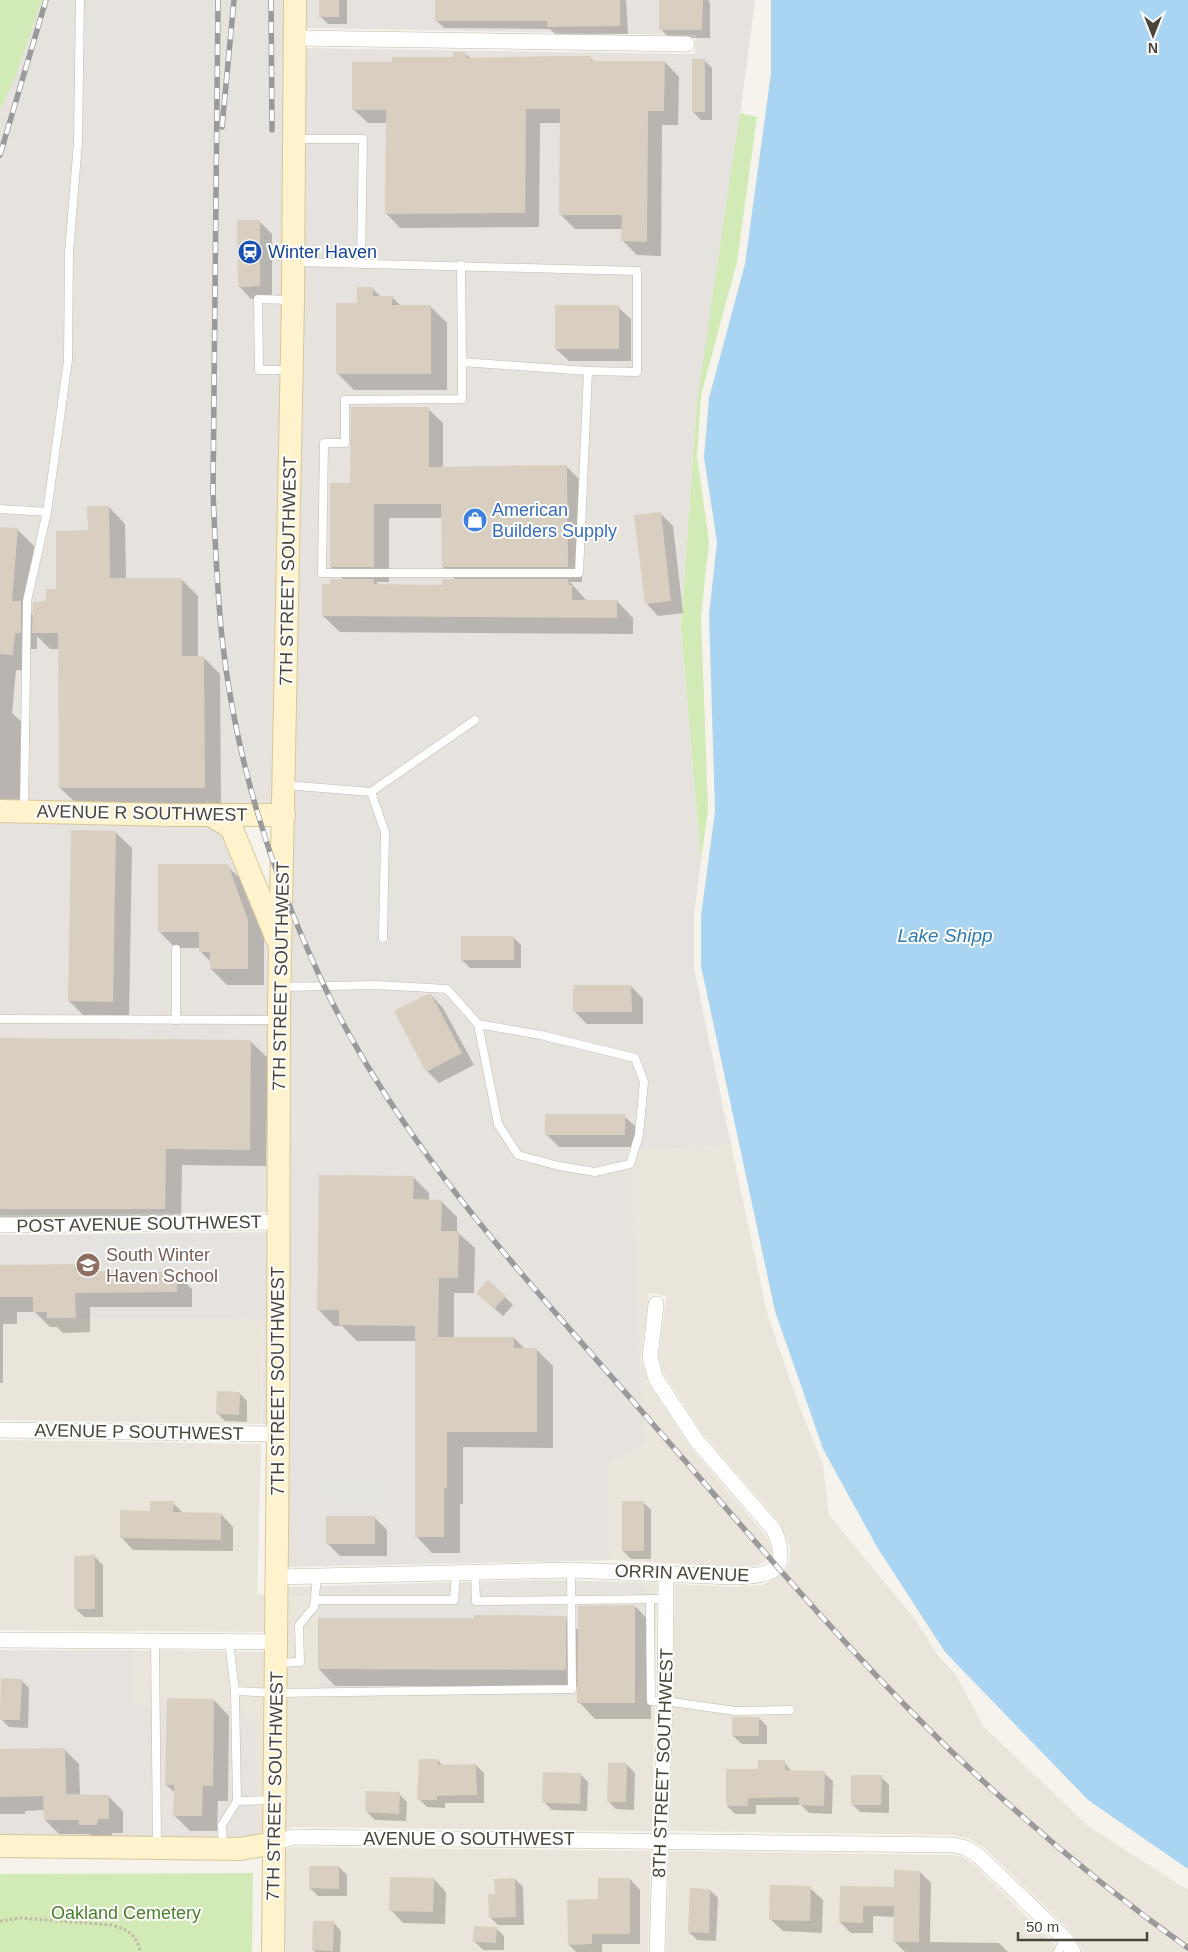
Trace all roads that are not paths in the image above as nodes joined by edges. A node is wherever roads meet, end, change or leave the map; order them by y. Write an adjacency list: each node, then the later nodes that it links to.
1 (80, 0): 14 (lane)
2 (295, 0): 3 (street, 7TH STREET SOUTHWEST)
3 (295, 38): 4 (street); 5 (street, 7TH STREET SOUTHWEST)
4 (687, 44)
5 (295, 139): 6 (street, 7TH STREET SOUTHWEST); 7 (lane)
6 (293, 262): 7 (lane); 9 (street, 7TH STREET SOUTHWEST)
7 (361, 264): 8 (lane)
8 (461, 265): 10 (lane); 12 (lane)
9 (293, 300): 11 (street, 7TH STREET SOUTHWEST); 11 (lane)
10 (462, 362): 12 (lane); 12 (lane)
11 (292, 370): 16 (street, 7TH STREET SOUTHWEST)
12 (588, 371)
13 (0, 509): 14 (lane)
14 (47, 512): 19 (lane)
15 (475, 720): 17 (lane)
16 (285, 785): 17 (lane); 21 (street, 7TH STREET SOUTHWEST)
17 (372, 792): 22 (lane)
18 (0, 811): 19 (street, AVENUE R SOUTHWEST)
19 (24, 812): 20 (street, AVENUE R SOUTHWEST)
20 (210, 815): 21 (street, AVENUE R SOUTHWEST); 24 (street)
21 (284, 815): 24 (street, 7TH STREET SOUTHWEST)
22 (383, 938)
23 (176, 949): 27 (lane)
24 (281, 949): 25 (street, 7TH STREET SOUTHWEST)
25 (280, 987): 28 (street, 7TH STREET SOUTHWEST); 29 (lane)
26 (0, 1019): 27 (lane)
27 (176, 1020): 28 (lane)
28 (279, 1020): 30 (street, 7TH STREET SOUTHWEST)
29 (478, 1024): 29 (lane)
30 (278, 1222): 31 (street, POST AVENUE SOUTHWEST); 34 (street, 7TH STREET SOUTHWEST)
31 (0, 1225)
32 (656, 1304): 38 (street, ORRIN AVENUE)
33 (0, 1430): 34 (street, AVENUE P SOUTHWEST)
34 (278, 1434): 40 (street, 7TH STREET SOUTHWEST)
35 (572, 1570): 37 (street, ORRIN AVENUE); 38 (street, ORRIN AVENUE); 41 (lane)
36 (456, 1573): 37 (street, ORRIN AVENUE); 39 (street, ORRIN AVENUE); 44 (lane)
37 (475, 1573): 41 (lane)
38 (666, 1573): 43 (street, 8TH STREET SOUTHWEST)
39 (317, 1576): 40 (street, ORRIN AVENUE); 44 (lane)
40 (277, 1577): 48 (street, 7TH STREET SOUTHWEST)
41 (572, 1599): 42 (lane); 50 (lane)
42 (650, 1599): 43 (lane); 51 (lane)
43 (666, 1599): 51 (street, 8TH STREET SOUTHWEST)
44 (315, 1600): 48 (lane)
45 (0, 1640): 46 (street)
46 (155, 1640): 47 (street); 58 (lane)
47 (230, 1641): 48 (street); 49 (lane)
48 (276, 1652): 50 (street, 7TH STREET SOUTHWEST)
49 (235, 1691): 50 (lane); 54 (lane)
50 (276, 1693): 53 (street, 7TH STREET SOUTHWEST)
51 (665, 1701): 52 (lane); 55 (street, 8TH STREET SOUTHWEST)
52 (790, 1710)
53 (274, 1800): 54 (lane); 56 (street, 7TH STREET SOUTHWEST)
54 (237, 1801): 59 (lane)
55 (661, 1841): 56 (street, AVENUE O SOUTHWEST); 60 (street, AVENUE O SOUTHWEST); 62 (street, 8TH STREET SOUTHWEST)
56 (274, 1843): 59 (street, AVENUE O SOUTHWEST); 61 (street, 7TH STREET SOUTHWEST)
57 (0, 1846): 58 (street, AVENUE O SOUTHWEST)
58 (157, 1848): 59 (street, AVENUE O SOUTHWEST)
59 (223, 1849)
60 (1066, 1948)
61 (273, 1952)
62 (657, 1952)

